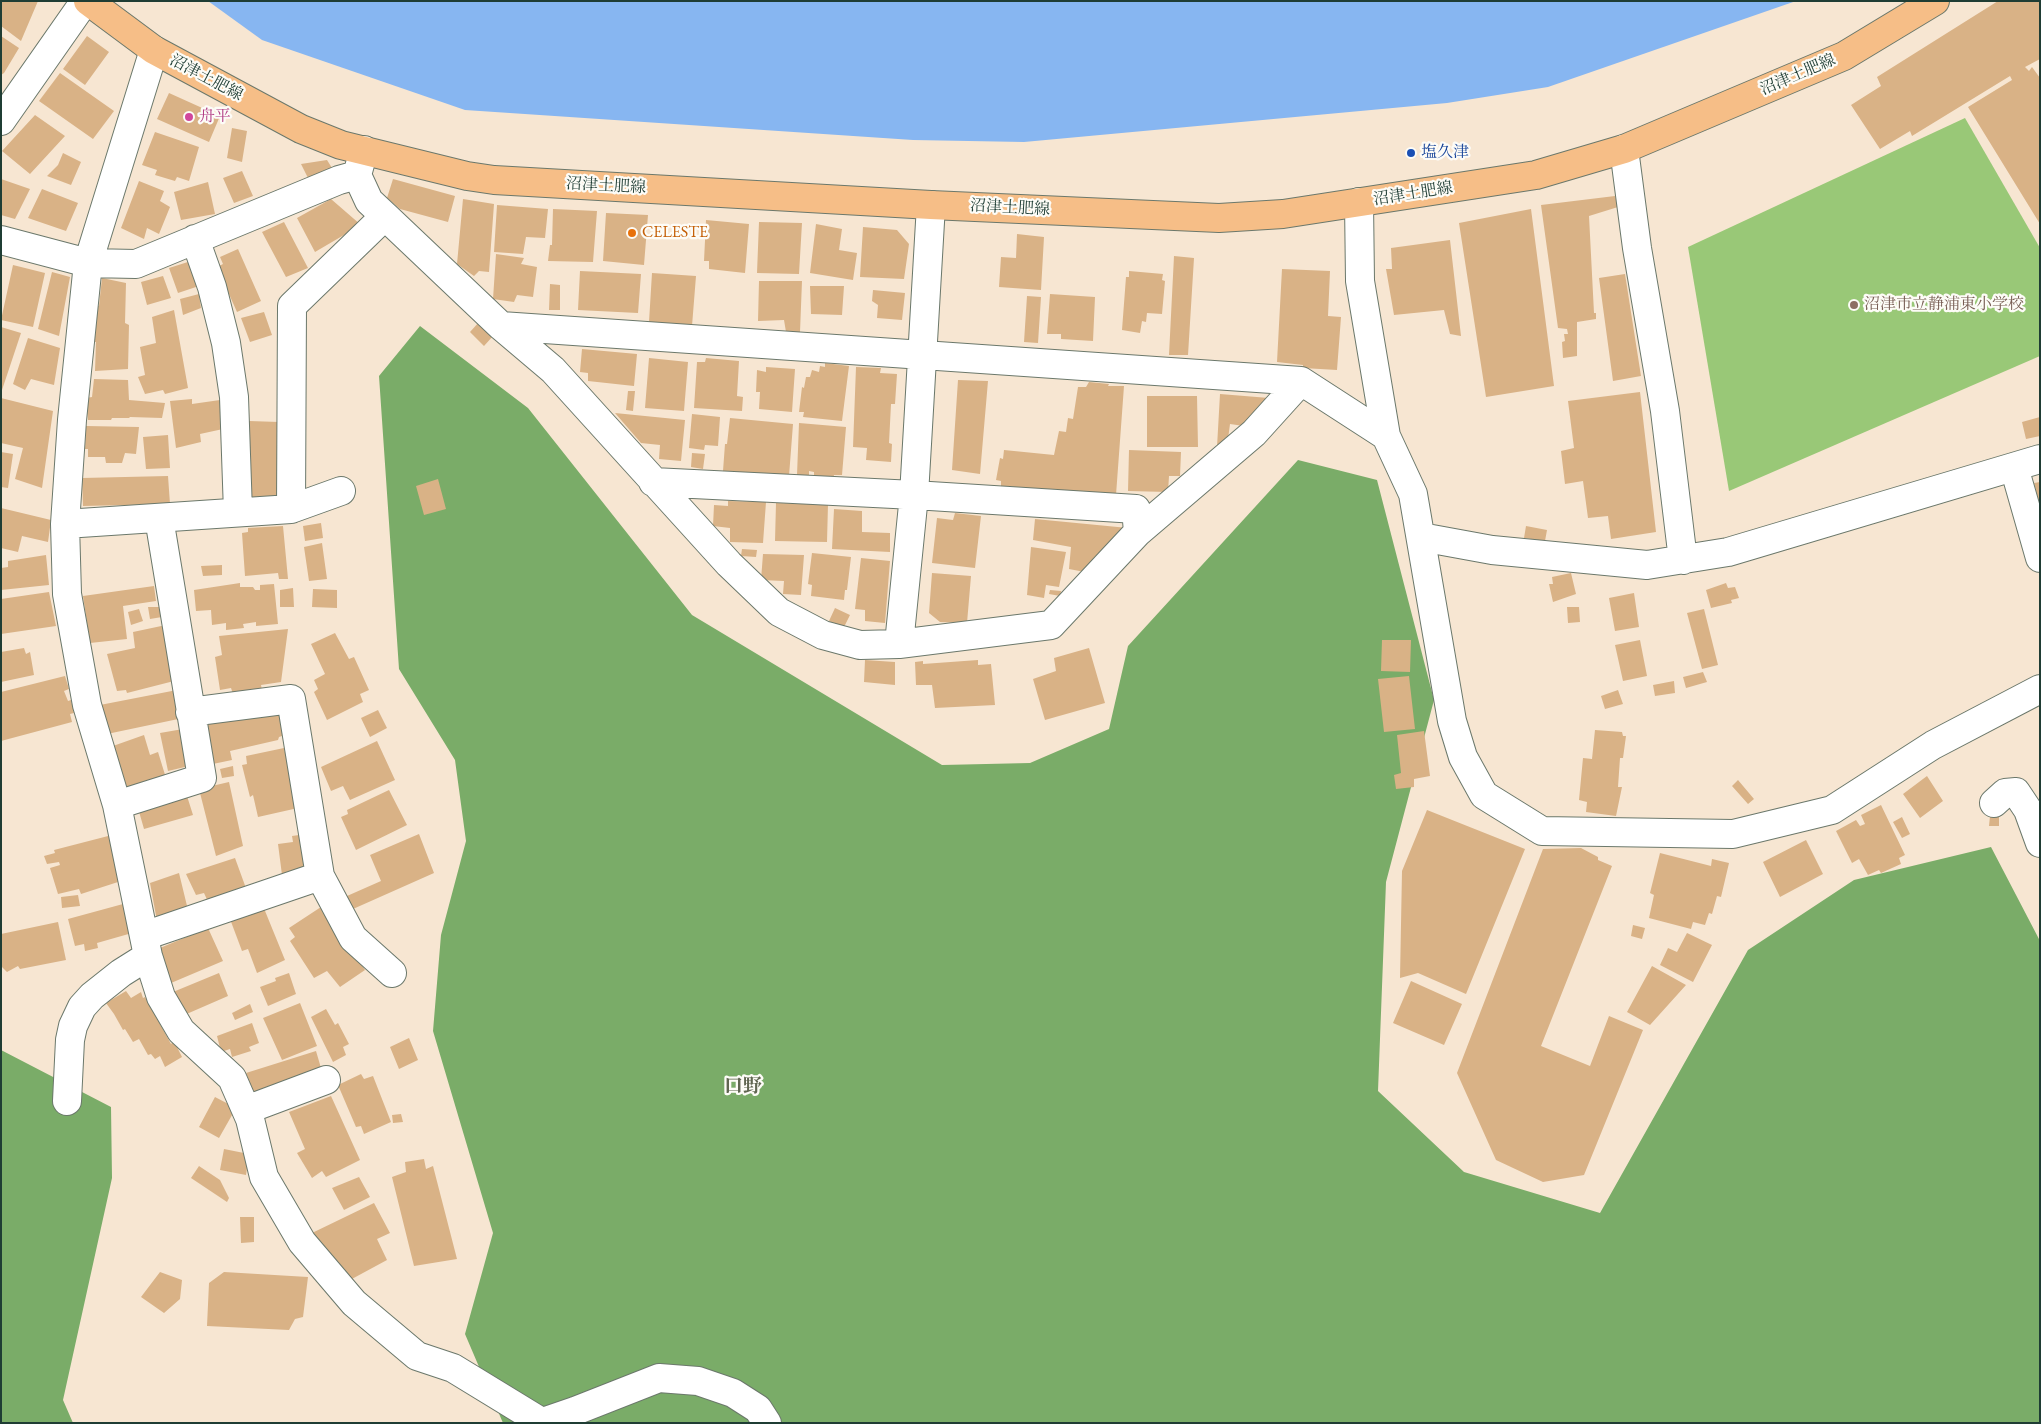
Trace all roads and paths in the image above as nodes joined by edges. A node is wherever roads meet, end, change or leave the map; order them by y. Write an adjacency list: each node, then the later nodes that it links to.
1 (87, 1): 3 (main road, 沼津土肥線); 4 (street)
2 (1935, 1): 5 (main road, 沼津土肥線)
3 (154, 50): 6 (main road, 沼津土肥線); 12 (street)
4 (1, 122)
5 (1624, 149): 7 (main road, 沼津土肥線); 28 (street)
6 (360, 162): 8 (main road, 沼津土肥線); 9 (street); 10 (street)
7 (1359, 202): 8 (main road, 沼津土肥線); 16 (street)
8 (931, 205): 14 (street)
9 (385, 216): 13 (street); 21 (street)
10 (196, 239): 12 (street); 22 (street)
11 (1, 240): 12 (street)
12 (88, 263): 24 (street)
13 (501, 326): 14 (street); 18 (street)
14 (924, 354): 15 (street); 20 (street)
15 (1301, 381): 16 (street); 25 (street)
16 (1386, 436): 26 (street)
17 (2027, 463): 27 (street); 28 (street)
18 (653, 482): 20 (street); 29 (street)
19 (341, 491): 21 (street)
20 (914, 494): 25 (street); 29 (street)
21 (291, 509): 22 (street)
22 (238, 512): 23 (street)
23 (159, 518): 24 (street); 31 (street)
24 (65, 524): 33 (street)
25 (1138, 532): 29 (street)
26 (1421, 537): 28 (street); 30 (street)
27 (2040, 558)
28 (1683, 560)
29 (899, 644)
30 (2040, 689)
31 (190, 712): 33 (street); 35 (street)
32 (1994, 803): 34 (street)
33 (117, 805): 36 (street)
34 (2040, 844)
35 (320, 876): 36 (street); 37 (street)
36 (146, 946): 39 (street); 40 (street)
37 (392, 973)
38 (326, 1080): 40 (street)
39 (67, 1101)
40 (246, 1110): 41 (street)
41 (543, 1422): 42 (street)
42 (767, 1423)

